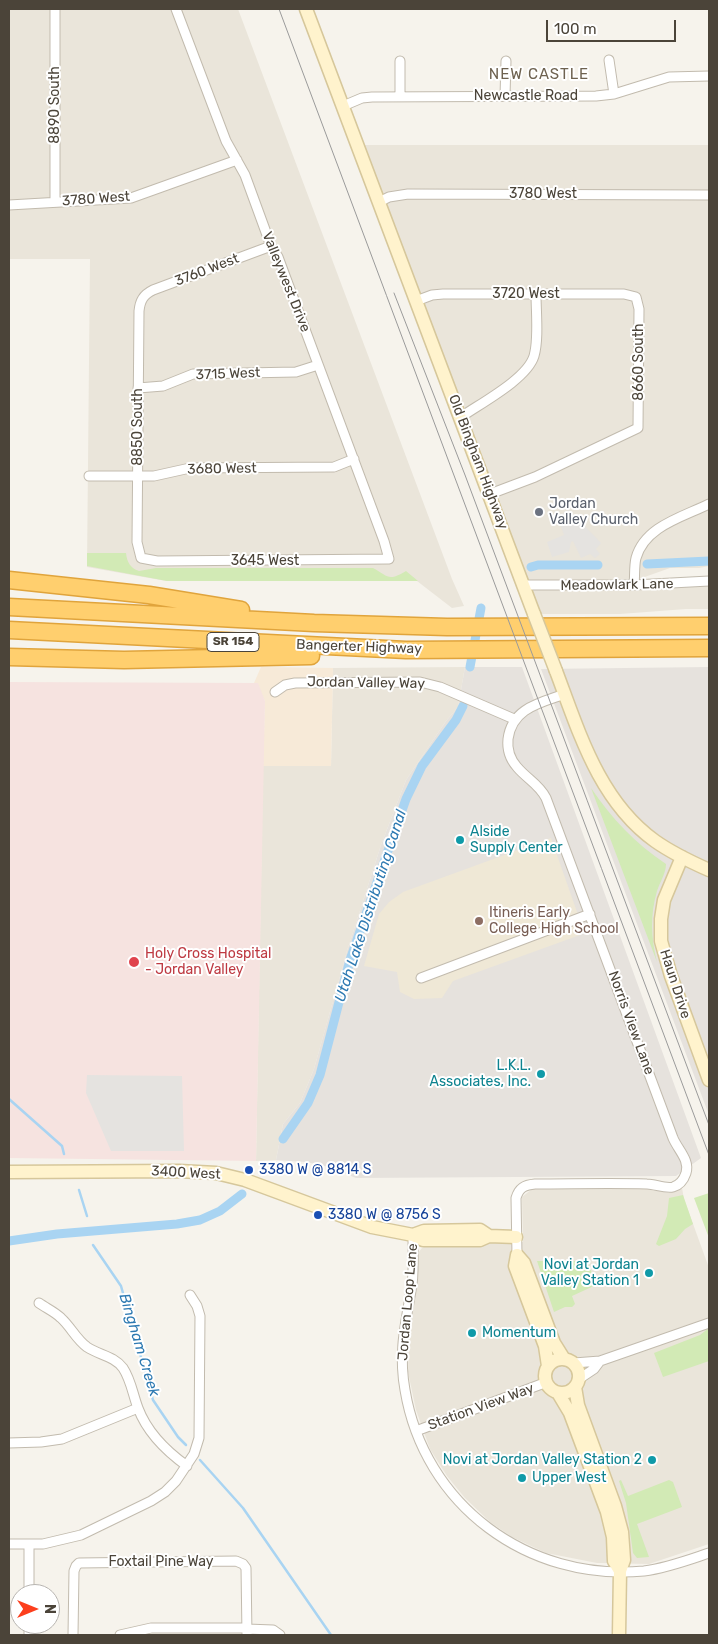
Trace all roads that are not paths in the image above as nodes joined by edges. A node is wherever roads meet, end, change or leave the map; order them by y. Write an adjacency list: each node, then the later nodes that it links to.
1 (55, 9): 14 (street, 8890 South)
2 (176, 9): 12 (street, Valleywest Drive)
3 (306, 9): 11 (street, Old Bingham Highway)
4 (609, 60): 8 (street)
5 (400, 61): 9 (street)
6 (506, 61): 10 (street)
7 (709, 76): 8 (street, Newcastle Road)
8 (614, 94): 10 (street, Newcastle Road)
9 (400, 96): 10 (street, Newcastle Road); 11 (street, Newcastle Road)
10 (505, 96)
11 (343, 106): 15 (street, Old Bingham Highway)
12 (237, 160): 14 (street, 3780 West); 17 (street, Valleywest Drive)
13 (709, 195): 15 (street, 3780 West)
14 (55, 201): 16 (street, 3780 West)
15 (379, 202): 21 (street, Old Bingham Highway)
16 (9, 205)
17 (271, 246): 19 (street, 3760 West); 22 (street, Valleywest Drive)
18 (536, 294): 20 (street, 3720 West); 21 (street, 3720 West); 24 (street)
19 (144, 297): 23 (street, 8850 South)
20 (636, 297): 28 (street, 8660 South)
21 (416, 300): 24 (street, Old Bingham Highway)
22 (318, 365): 23 (street, 3715 West); 25 (street, Valleywest Drive)
23 (138, 388): 27 (street, 8850 South)
24 (460, 417): 28 (street, Old Bingham Highway)
25 (354, 460): 27 (street, 3680 West); 31 (street, Valleywest Drive)
26 (89, 476): 27 (street, 3680 West)
27 (138, 476): 30 (street, 8850 South)
28 (490, 494): 35 (street, Old Bingham Highway)
29 (709, 504): 34 (street)
30 (141, 558): 31 (street, 3645 West)
31 (389, 559)
32 (9, 580): 37 (highway)
33 (709, 581): 34 (street, Meadowlark Lane)
34 (634, 585): 35 (street, Meadowlark Lane)
35 (524, 586): 44 (street, Old Bingham Highway, bridge)
36 (9, 607): 37 (highway, Bangerter Highway / SR 154)
37 (314, 623): 38 (highway, Bangerter Highway / SR 154)
38 (709, 626)
39 (9, 630): 41 (highway, Bangerter Highway / SR 154)
40 (709, 648): 41 (highway, Bangerter Highway / SR 154)
41 (383, 649): 42 (highway)
42 (9, 657)
43 (275, 692): 45 (street, Jordan Valley Way)
44 (565, 694): 45 (street); 46 (street, Old Bingham Highway)
45 (514, 719): 48 (street, Norris View Lane)
46 (682, 857): 47 (street, Old Bingham Highway); 50 (street, Haun Drive)
47 (709, 870)
48 (590, 914): 49 (street); 53 (street, Norris View Lane)
49 (421, 978)
50 (709, 1080)
51 (9, 1172): 52 (street, 3400 West)
52 (413, 1235): 53 (street, 3400 West); 65 (street, Jordan Loop Lane)
53 (516, 1237): 54 (street)
54 (517, 1255): 58 (street); 60 (street)
55 (190, 1295): 67 (street)
56 (39, 1303): 64 (street)
57 (709, 1323): 59 (street)
58 (569, 1361): 59 (street); 60 (street); 62 (street)
59 (600, 1362): 62 (street)
60 (548, 1366): 61 (street)
61 (547, 1382): 63 (street); 65 (street, Station View Way)
62 (577, 1383): 63 (street); 71 (street)
63 (558, 1393): 71 (street)
64 (138, 1408): 66 (street); 67 (street)
65 (416, 1431): 71 (street, Jordan Loop Lane)
66 (9, 1442)
67 (187, 1466): 69 (street)
68 (9, 1544): 69 (street)
69 (28, 1545): 72 (street)
70 (709, 1553): 71 (street, Jordan Loop Lane)
71 (620, 1571): 78 (street)
72 (28, 1584)
73 (247, 1631): 74 (street); 75 (street, Foxtail Pine Way); 77 (street)
74 (181, 1632): 76 (street)
75 (73, 1635)
76 (120, 1635)
77 (280, 1635)
78 (619, 1635)

